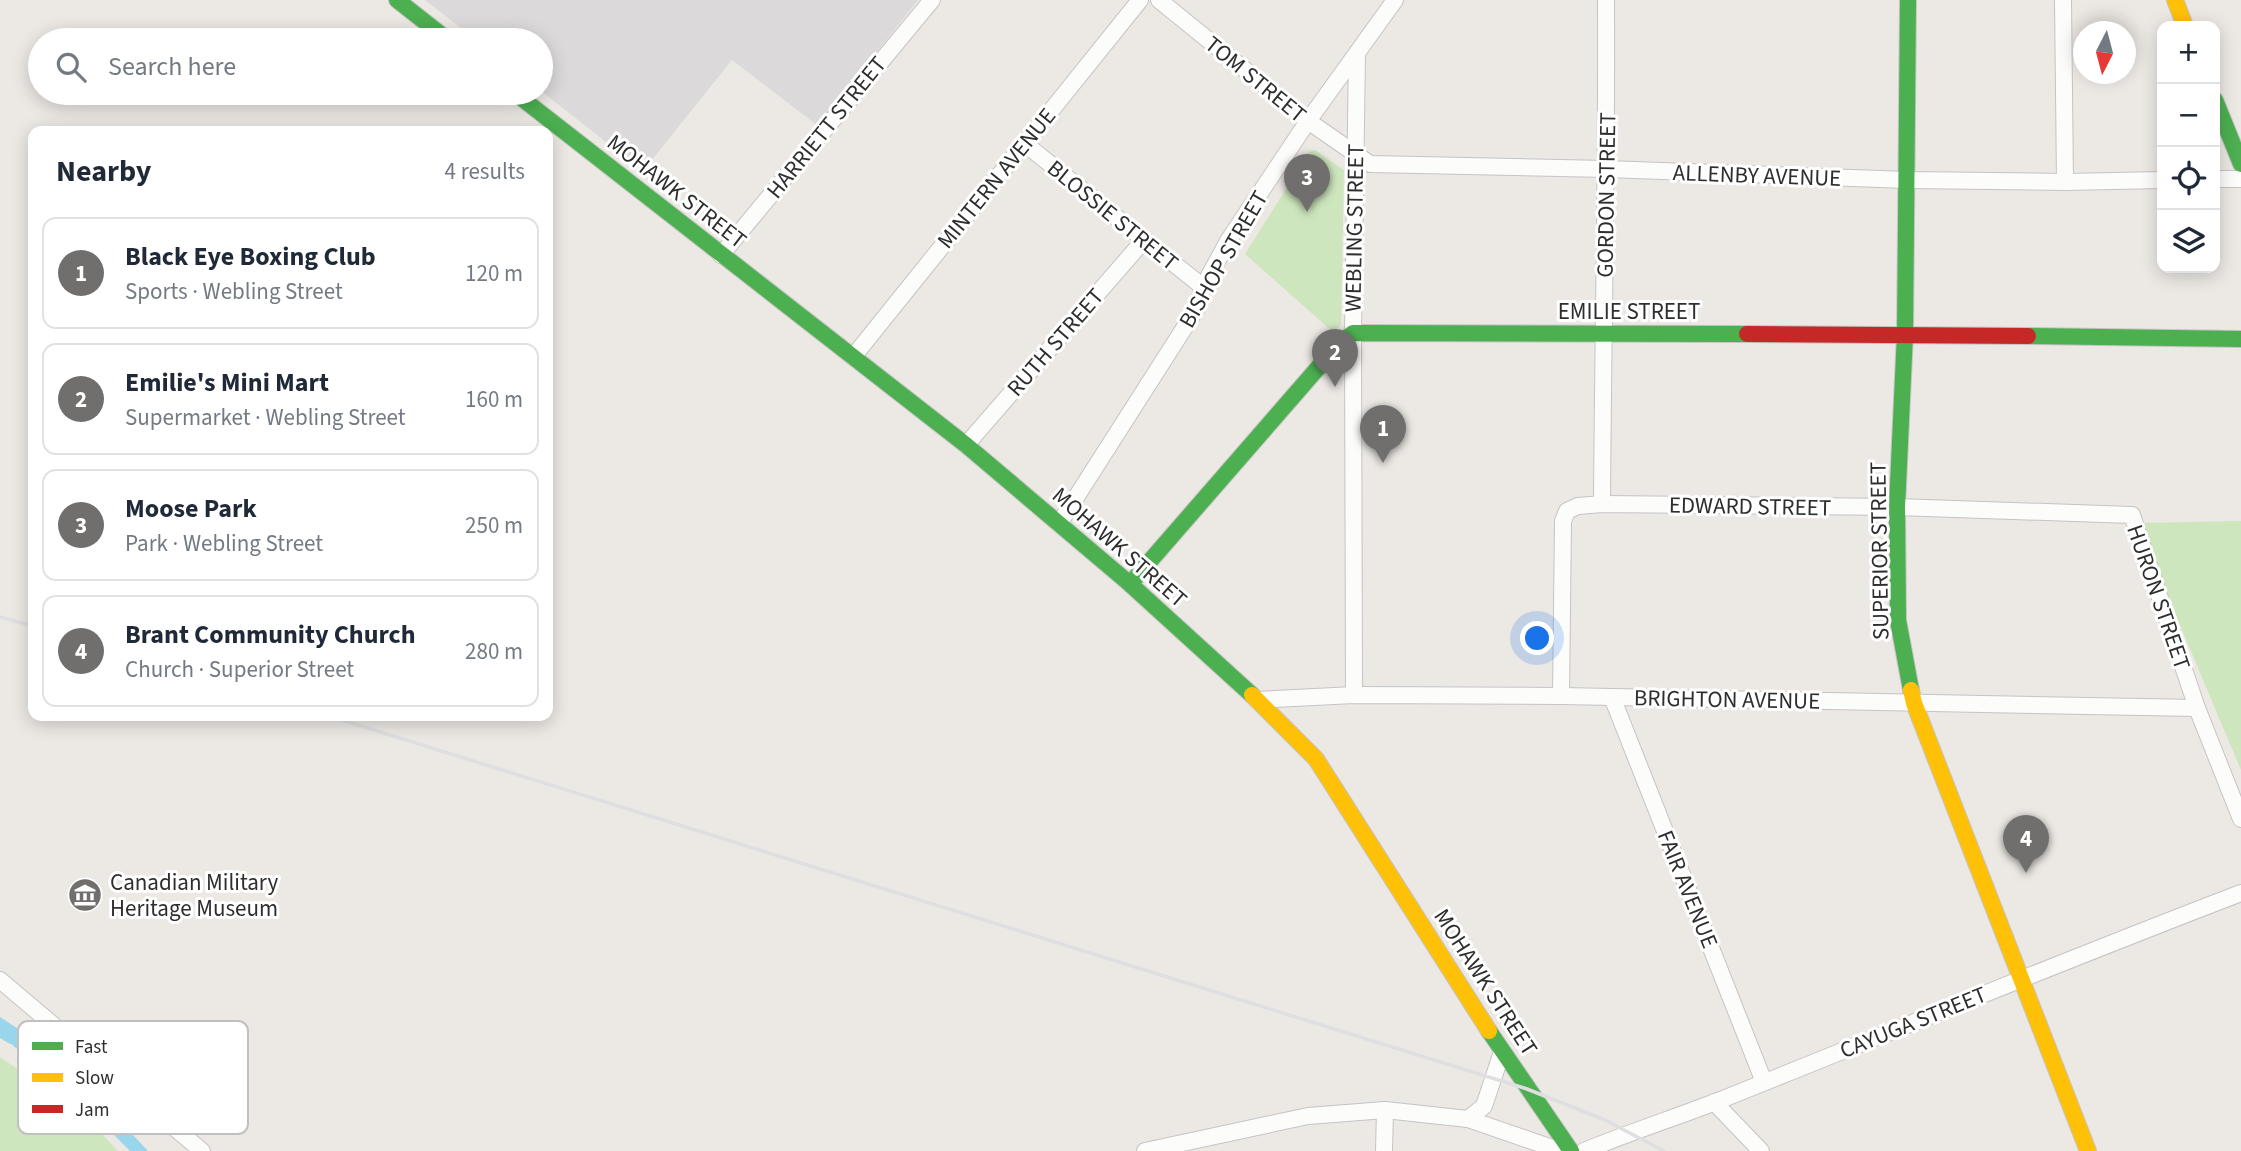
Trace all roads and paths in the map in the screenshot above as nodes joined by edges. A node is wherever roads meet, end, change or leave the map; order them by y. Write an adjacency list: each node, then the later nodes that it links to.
1 (397, 0): 11 (street)
2 (932, 0): 27 (street, HARRIETT STREET)
3 (1140, 0): 17 (street, MINTERN AVENUE)
4 (1159, 0): 15 (street, TOM STREET)
5 (1395, 0): 12 (street, BISHOP STREET)
6 (1606, 0): 20 (street, GORDON STREET)
7 (1909, 0): 23 (street, SUPERIOR STREET)
8 (2063, 0): 25 (street)
9 (2175, 0): 10 (street)
10 (2183, 21)
11 (433, 28)
12 (1357, 54): 15 (street, BISHOP STREET); 18 (street, WEBLING STREET)
13 (530, 105): 27 (street, MOHAWK STREET)
14 (2220, 107): 16 (street)
15 (1308, 121): 18 (street, TOM STREET); 28 (street, BISHOP STREET)
16 (2234, 128): 19 (street)
17 (1024, 143): 26 (street, BLOSSIE STREET); 33 (street, MINTERN AVENUE)
18 (1354, 155): 20 (street, ALLENBY AVENUE); 29 (street, WEBLING STREET)
19 (2241, 164)
20 (1607, 169): 23 (street, ALLENBY AVENUE); 30 (street, GORDON STREET)
21 (2220, 179): 22 (street)
22 (2241, 179)
23 (1907, 180): 25 (street, ALLENBY AVENUE); 31 (street, SUPERIOR STREET)
24 (2157, 180): 25 (street, ALLENBY AVENUE)
25 (2065, 183)
26 (1144, 240): 28 (street, BLOSSIE STREET); 34 (street, RUTH STREET)
27 (721, 255): 33 (street, MOHAWK STREET)
28 (1203, 286): 37 (street, BISHOP STREET)
29 (1353, 333): 30 (street, EMILIE STREET); 38 (street); 39 (street, WEBLING STREET)
30 (1603, 334): 31 (street, EMILIE STREET); 35 (street, GORDON STREET)
31 (1905, 334): 32 (street, EMILIE STREET); 36 (street, SUPERIOR STREET)
32 (2241, 339)
33 (853, 357): 34 (street, MOHAWK STREET)
34 (966, 445): 37 (street, MOHAWK STREET)
35 (1602, 504): 36 (street, EDWARD STREET); 40 (street)
36 (1897, 507): 43 (street, SUPERIOR STREET); 44 (street, HURON STREET)
37 (1059, 524): 38 (street, MOHAWK STREET)
38 (1130, 584): 42 (street, MOHAWK STREET)
39 (1354, 695): 40 (street, BRIGHTON AVENUE); 42 (street, BRIGHTON AVENUE)
40 (1562, 696): 41 (street, BRIGHTON AVENUE)
41 (1612, 697): 43 (street, BRIGHTON AVENUE); 51 (street, FAIR AVENUE)
42 (1258, 699): 50 (street, MOHAWK STREET)
43 (1914, 703): 44 (street, BRIGHTON AVENUE); 47 (street, SUPERIOR STREET)
44 (2197, 708): 45 (street, HURON STREET)
45 (2241, 818)
46 (2241, 893): 47 (street, CAYUGA STREET)
47 (2021, 978): 51 (street, CAYUGA STREET); 63 (street, SUPERIOR STREET)
48 (0, 980): 49 (street)
49 (48, 1021)
50 (1502, 1052): 54 (street); 60 (street, MOHAWK STREET)
51 (1764, 1082): 52 (street, CAYUGA STREET)
52 (1714, 1102): 61 (street, CAYUGA STREET); 62 (street)
53 (1385, 1117): 54 (street); 57 (street); 58 (street)
54 (1468, 1119): 59 (street)
55 (182, 1134): 56 (street)
56 (202, 1151)
57 (1145, 1151)
58 (1384, 1151)
59 (1561, 1151)
60 (1571, 1151)
61 (1584, 1151)
62 (1761, 1151)
63 (2088, 1151)

